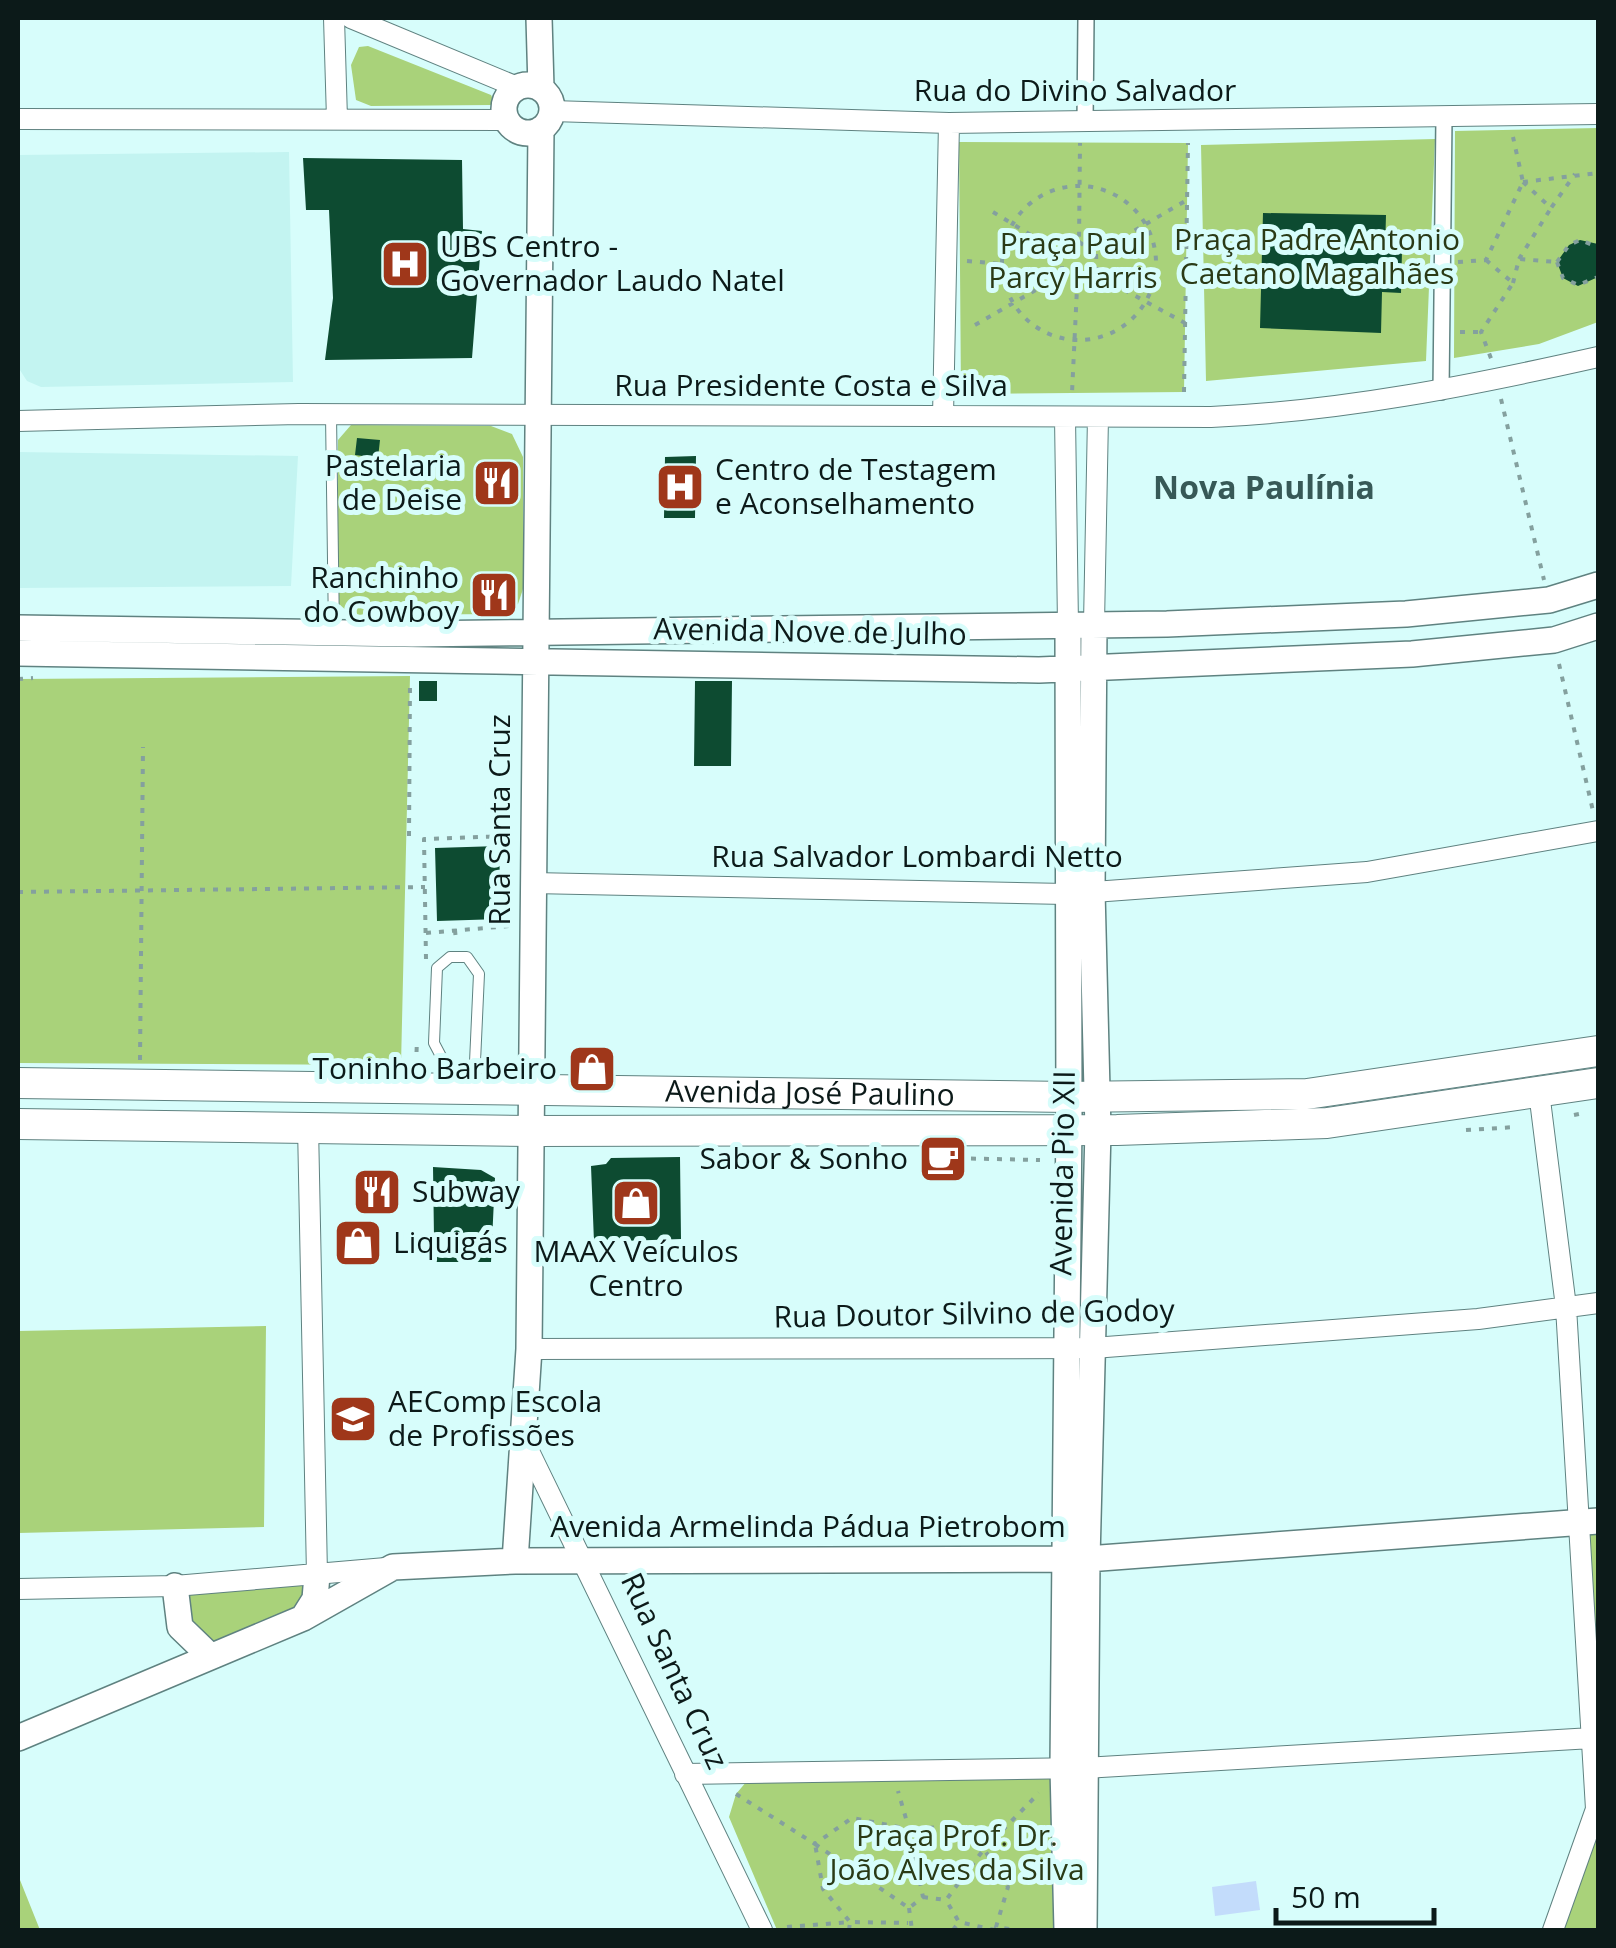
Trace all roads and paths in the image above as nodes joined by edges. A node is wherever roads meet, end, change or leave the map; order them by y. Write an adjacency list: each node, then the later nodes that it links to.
1 (334, 18): 9 (street)
2 (351, 18): 5 (street)
3 (539, 18): 5 (street)
4 (1086, 18): 12 (street)
5 (527, 86): 10 (street, Rua Santa Cruz); 10 (street)
6 (1598, 114): 7 (street, Rua do Divino Salvador)
7 (1444, 118): 12 (street, Rua do Divino Salvador); 50 (street)
8 (18, 119): 9 (street, Rua do Divino Salvador)
9 (337, 120): 10 (street, Rua do Divino Salvador)
10 (530, 123): 11 (street, Rua do Divino Salvador); 52 (street, Rua Santa Cruz)
11 (949, 123): 12 (street, Rua do Divino Salvador); 53 (street)
12 (1083, 131): 18 (path)
13 (1512, 133): 17 (path)
14 (1188, 144): 19 (path)
15 (1575, 174): 16 (path); 17 (path); 20 (path)
16 (1598, 174)
17 (1523, 182): 20 (path); 29 (path)
18 (1080, 186): 22 (path); 23 (path); 24 (path)
19 (1187, 200): 23 (path); 49 (path)
20 (1551, 208): 28 (path)
21 (993, 212): 22 (path)
22 (1012, 224): 27 (path); 33 (path)
23 (1145, 225): 26 (path); 39 (path)
24 (1079, 242): 26 (path); 27 (path)
25 (1598, 247): 32 (path)
26 (1096, 253): 34 (path)
27 (1062, 254): 35 (path)
28 (1519, 259): 32 (path); 37 (path)
29 (1486, 260): 31 (path); 37 (path)
30 (968, 262): 33 (path)
31 (1458, 262)
32 (1557, 262): 36 (path)
33 (1002, 264): 40 (path)
34 (1098, 274): 38 (path); 39 (path)
35 (1062, 275): 38 (path); 40 (path)
36 (1598, 277)
37 (1512, 283): 44 (path)
38 (1077, 288): 45 (path)
39 (1145, 300): 41 (path); 45 (path)
40 (1013, 303): 42 (path); 45 (path)
41 (1185, 323)
42 (975, 325)
43 (1458, 332): 44 (path)
44 (1480, 332): 47 (path)
45 (1074, 340): 48 (path)
46 (1598, 357): 47 (street, Rua Presidente Costa e Silva)
47 (1496, 380): 50 (street, Rua Presidente Costa e Silva); 58 (path)
48 (1072, 392)
49 (1184, 392)
50 (1441, 392): 55 (street, Rua Presidente Costa e Silva)
51 (331, 414): 52 (street, Rua Presidente Costa e Silva); 56 (street, Rua Presidente Costa e Silva); 63 (lane)
52 (536, 414): 53 (street, Rua Presidente Costa e Silva); 62 (street, Rua Santa Cruz)
53 (943, 416): 54 (street, Rua Presidente Costa e Silva)
54 (1064, 417): 55 (street, Rua Presidente Costa e Silva); 60 (street, Avenida Pio XII)
55 (1098, 417): 59 (street, Avenida Pio XII)
56 (18, 421)
57 (1598, 585): 58 (street, Avenida Nove de Julho)
58 (1549, 600): 59 (street, Avenida Nove de Julho)
59 (1094, 624): 60 (street, Avenida Nove de Julho); 67 (street, Avenida Pio XII)
60 (1068, 625): 62 (street, Avenida Nove de Julho); 67 (street, Avenida Pio XII)
61 (1598, 626): 65 (street, Avenida Nove de Julho)
62 (534, 630): 63 (street, Avenida Nove de Julho); 66 (street, Rua Santa Cruz)
63 (334, 633): 64 (street, Avenida Nove de Julho)
64 (21, 640): 66 (street, Avenida Nove de Julho)
65 (1554, 640): 67 (street, Avenida Nove de Julho); 73 (path)
66 (534, 660): 67 (street, Avenida Nove de Julho); 75 (street, Rua Santa Cruz)
67 (1082, 669): 79 (street, Avenida Pio XII)
68 (410, 676): 74 (path)
69 (18, 678): 70 (path)
70 (37, 678)
71 (143, 746): 77 (path)
72 (514, 824): 76 (path)
73 (1598, 831): 79 (street, Rua Salvador Lombardi Netto)
74 (409, 836)
75 (532, 883): 79 (street, Rua Salvador Lombardi Netto); 97 (street, Rua Santa Cruz)
76 (425, 887): 77 (path); 82 (path)
77 (142, 891): 78 (path); 91 (path)
78 (18, 892)
79 (1079, 893): 87 (street, Avenida Pio XII); 88 (street, Avenida Pio XII)
80 (515, 925): 81 (path)
81 (455, 930): 82 (path); 83 (path)
82 (426, 932): 86 (path)
83 (456, 942): 84 (path); 85 (path)
84 (464, 943)
85 (446, 947)
86 (438, 952)
87 (1095, 1014): 88 (street); 99 (street, Avenida Pio XII)
88 (1068, 1015): 99 (street, Avenida Pio XII)
89 (418, 1032): 92 (path)
90 (1598, 1051): 99 (main road, Avenida José Paulino)
91 (140, 1064)
92 (416, 1072)
93 (18, 1083): 95 (main road, Avenida José Paulino)
94 (1598, 1083): 98 (main road, Avenida José Paulino)
95 (443, 1089): 96 (main road, Avenida José Paulino); 96 (lane)
96 (474, 1090): 97 (main road, Avenida José Paulino)
97 (531, 1091): 99 (main road, Avenida José Paulino); 102 (street, Rua Santa Cruz)
98 (1539, 1092): 103 (main road, Avenida José Paulino); 105 (street)
99 (1083, 1097): 103 (street, Avenida Pio XII)
100 (18, 1124): 101 (main road, Avenida José Paulino)
101 (308, 1126): 102 (main road, Avenida José Paulino); 115 (street)
102 (531, 1131): 103 (main road, Avenida José Paulino); 106 (street, Rua Santa Cruz)
103 (1084, 1131): 107 (street, Avenida Pio XII); 108 (street, Avenida Pio XII)
104 (1598, 1303): 105 (street, Rua Doutor Silvino de Godoy)
105 (1566, 1307): 108 (street, Rua Doutor Silvino de Godoy); 110 (street)
106 (529, 1348): 107 (street, Rua Doutor Silvino de Godoy); 109 (street, Rua Santa Cruz)
107 (1066, 1348): 108 (street, Rua Doutor Silvino de Godoy); 111 (street, Avenida Pio XII)
108 (1093, 1348): 111 (street, Avenida Pio XII)
109 (524, 1441): 112 (street, Rua Santa Cruz); 113 (street, Rua Santa Cruz)
110 (1588, 1522): 111 (street, Avenida Armelinda Pádua Pietrobom); 121 (street)
111 (1076, 1558): 113 (street, Avenida Armelinda Pádua Pietrobom); 123 (street, Avenida Pio XII)
112 (515, 1560): 113 (street, Avenida Armelinda Pádua Pietrobom); 114 (street, Avenida Armelinda Pádua Pietrobom)
113 (586, 1562): 124 (street, Rua Santa Cruz)
114 (393, 1567): 115 (street, Avenida Armelinda Pádua Pietrobom); 118 (street)
115 (317, 1575): 116 (street, Avenida Armelinda Pádua Pietrobom); 118 (street)
116 (175, 1586): 117 (street, Avenida Armelinda Pádua Pietrobom); 119 (street)
117 (18, 1589)
118 (303, 1618): 119 (street)
119 (210, 1656): 120 (street)
120 (18, 1738)
121 (1592, 1738): 123 (street); 144 (street)
122 (893, 1770): 123 (street); 124 (street); 126 (path)
123 (1066, 1772): 128 (path); 142 (street, Avenida Pio XII); 143 (street, Avenida Pio XII)
124 (686, 1774): 137 (street, Rua Santa Cruz)
125 (736, 1794): 127 (path)
126 (908, 1828): 127 (path); 128 (path); 129 (path)
127 (814, 1844): 131 (path); 132 (path)
128 (984, 1849): 130 (path); 136 (path)
129 (923, 1897): 130 (path); 131 (path)
130 (946, 1900): 133 (path)
131 (909, 1908): 134 (path)
132 (850, 1922): 134 (path); 135 (path); 138 (path)
133 (959, 1922): 136 (path); 140 (path)
134 (908, 1923): 139 (path)
135 (787, 1927)
136 (996, 1929): 141 (path)
137 (762, 1930)
138 (850, 1930)
139 (912, 1930)
140 (953, 1930)
141 (1016, 1930)
142 (1066, 1930)
143 (1084, 1930)
144 (1554, 1930)

